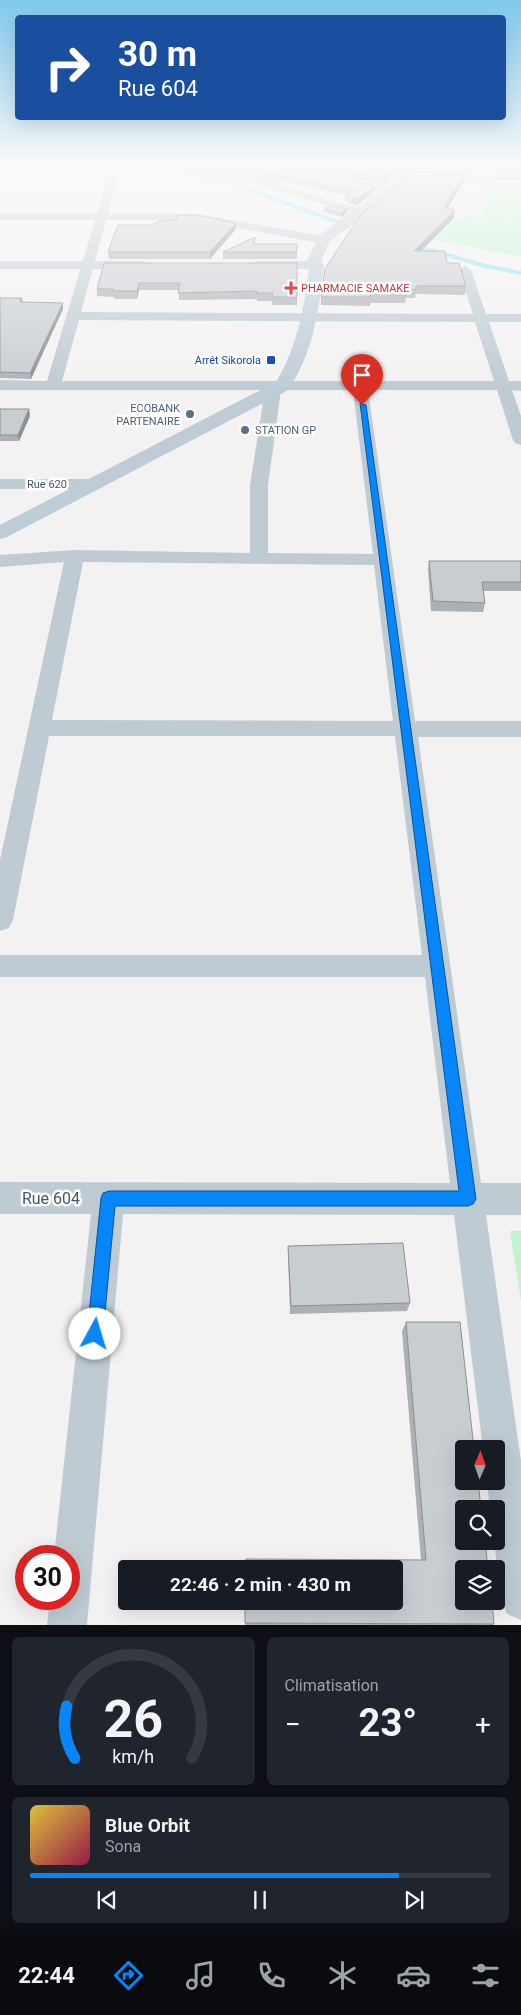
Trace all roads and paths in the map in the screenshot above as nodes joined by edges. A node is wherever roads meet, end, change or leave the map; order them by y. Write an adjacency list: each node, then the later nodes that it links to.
1 (94, 242): 4 (street)
2 (322, 242): 7 (main road)
3 (0, 265): 4 (main road)
4 (87, 265): 5 (main road); 9 (street)
5 (157, 265)
6 (246, 265): 7 (main road)
7 (312, 265): 10 (main road)
8 (465, 270): 11 (street)
9 (73, 316): 10 (street); 14 (street)
10 (302, 317): 11 (street); 18 (main road)
11 (481, 317): 12 (street); 16 (street)
12 (521, 318)
13 (0, 386): 14 (street)
14 (53, 386): 18 (street)
15 (360, 386): 16 (street); 18 (street); 27 (street)
16 (503, 386): 17 (street); 19 (street)
17 (521, 386)
18 (274, 387): 21 (main road); 22 (main road); 26 (street)
19 (521, 440)
20 (0, 484): 21 (street, Rue 620)
21 (69, 484): 22 (street, Rue 620); 23 (main road)
22 (95, 484): 24 (main road)
23 (0, 520)
24 (0, 533)
25 (75, 556): 26 (street); 28 (street); 29 (street)
26 (260, 558): 27 (street)
27 (383, 560): 30 (street)
28 (0, 561)
29 (40, 728): 30 (street); 32 (street)
30 (405, 728): 31 (street); 34 (street)
31 (521, 728)
32 (0, 920)
33 (0, 966): 34 (street)
34 (437, 966): 37 (street)
35 (0, 1198): 36 (street, Rue 604)
36 (109, 1198): 37 (street, Rue 604); 40 (street)
37 (468, 1199): 38 (street, Rue 604); 39 (street)
38 (521, 1199)
39 (521, 1600)
40 (67, 1625)

